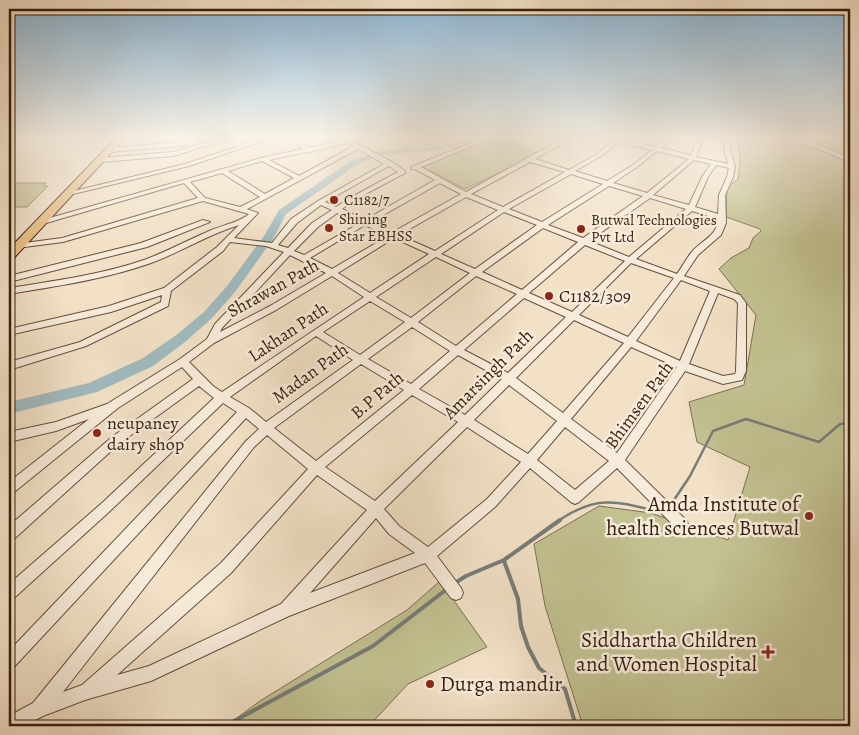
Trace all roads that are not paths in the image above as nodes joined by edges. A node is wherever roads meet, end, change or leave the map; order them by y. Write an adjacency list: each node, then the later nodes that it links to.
1 (88, 172): 21 (highway)
2 (157, 172): 21 (street)
3 (219, 172): 18 (street)
4 (226, 172): 24 (street)
5 (288, 172): 17 (street)
6 (310, 172): 17 (street)
7 (373, 172): 26 (street)
8 (403, 172): 29 (street)
9 (425, 172): 19 (street, Bhimsen Path)
10 (507, 172): 22 (street, Shrawan Path)
11 (570, 172): 30 (street, Lakhan Path)
12 (571, 172): 20 (street)
13 (625, 172): 20 (street, Madan Path)
14 (676, 172): 23 (street, B.P Path)
15 (708, 172): 27 (street, Amarsingh Path)
16 (731, 172): 31 (street)
17 (299, 178): 24 (street)
18 (186, 181): 25 (street); 33 (street)
19 (439, 181): 22 (street, Bhimsen Path); 35 (street)
20 (608, 183): 23 (street); 36 (street, Madan Path)
21 (68, 194): 33 (highway)
22 (465, 194): 30 (street, Bhimsen Path); 37 (street, Shrawan Path)
23 (648, 196): 27 (street); 39 (street, B.P Path)
24 (265, 197): 28 (street)
25 (203, 198): 28 (street); 41 (street)
26 (320, 202): 29 (street); 40 (street)
27 (691, 208): 31 (street); 46 (street, Amarsingh Path)
28 (242, 209): 32 (street)
29 (338, 209): 35 (street); 42 (street)
30 (503, 210): 36 (street, Bhimsen Path); 43 (street, Lakhan Path)
31 (723, 218): 49 (street)
32 (248, 220): 38 (street); 53 (street)
33 (43, 221): 41 (highway)
34 (206, 222): 50 (street)
35 (365, 222): 37 (street); 45 (street)
36 (542, 225): 39 (street, Bhimsen Path); 48 (street, Madan Path)
37 (395, 235): 43 (street); 47 (street, Shrawan Path)
38 (229, 240): 40 (street); 52 (street)
39 (584, 241): 46 (street, Bhimsen Path); 54 (street, B.P Path)
40 (266, 245): 42 (street)
41 (13, 247): 44 (highway)
42 (289, 251): 45 (street); 60 (street)
43 (436, 254): 48 (street); 55 (street, Lakhan Path)
44 (9, 256)
45 (305, 258): 47 (street)
46 (630, 260): 49 (street, Bhimsen Path); 56 (street, Amarsingh Path)
47 (334, 272): 55 (street); 60 (street, Shrawan Path)
48 (476, 272): 54 (street); 57 (street, Madan Path)
49 (679, 277): 51 (street, Bhimsen Path); 61 (street)
50 (9, 279)
51 (715, 289): 66 (street); 66 (street, Bhimsen Path)
52 (167, 290): 58 (street); 65 (street)
53 (9, 291)
54 (522, 293): 56 (street); 62 (street, B.P Path)
55 (372, 296): 57 (street); 59 (street, Lakhan Path)
56 (572, 315): 61 (street); 67 (street, Amarsingh Path)
57 (412, 322): 62 (street); 63 (street, Madan Path)
58 (9, 332)
59 (316, 332): 63 (street); 70 (street, Lakhan Path)
60 (211, 341): 64 (street, Shrawan Path)
61 (630, 342): 66 (street); 73 (street)
62 (456, 350): 67 (street); 69 (street, B.P Path)
63 (358, 360): 69 (street); 75 (street, Madan Path)
64 (183, 362): 68 (street); 71 (street, Shrawan Path)
65 (9, 366)
66 (683, 366): 78 (street, Bhimsen Path)
67 (508, 378): 73 (street); 74 (street, Amarsingh Path)
68 (201, 379): 70 (street); 83 (street)
69 (410, 390): 74 (street); 79 (street, B.P Path)
70 (224, 396): 72 (street); 86 (street, Lakhan Path)
71 (114, 405): 76 (street); 80 (street, Shrawan Path)
72 (246, 410): 75 (street); 88 (street)
73 (564, 420): 77 (street); 78 (street)
74 (467, 421): 77 (street); 81 (street, Amarsingh Path)
75 (267, 428): 79 (street); 90 (street, Madan Path)
76 (9, 437)
77 (529, 461): 78 (street, Bhimsen Path); 84 (street)
78 (618, 462): 82 (street)
79 (316, 468): 81 (street); 89 (street, B.P Path)
80 (9, 489)
81 (376, 509): 84 (street); 87 (street, Amarsingh Path)
82 (682, 525)
83 (9, 534)
84 (428, 555): 85 (street); 87 (street)
85 (456, 593)
86 (9, 594)
87 (285, 610): 89 (street)
88 (9, 662)
89 (85, 692): 90 (street)
90 (40, 709): 91 (street)
91 (9, 725)

